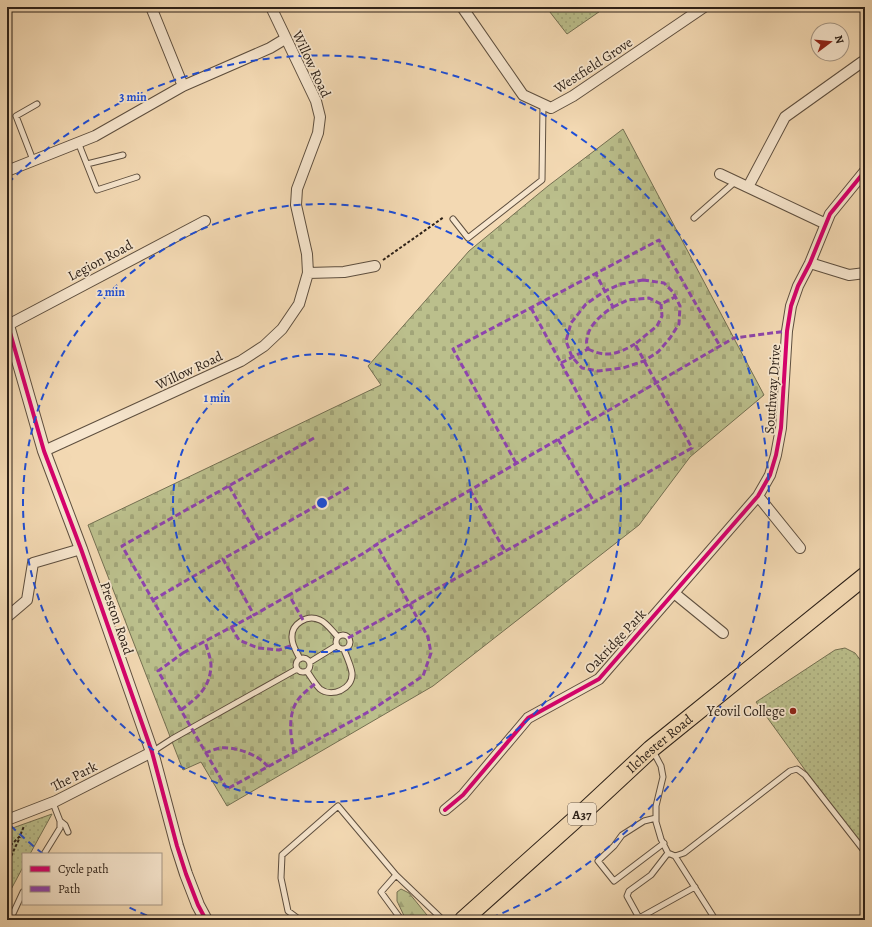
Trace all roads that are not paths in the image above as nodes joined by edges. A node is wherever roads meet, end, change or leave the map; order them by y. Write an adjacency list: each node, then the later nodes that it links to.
1 (151, 7): 7 (street)
2 (270, 7): 5 (street, Willow Road)
3 (462, 7): 9 (street, Westfield Grove)
4 (704, 7): 9 (street, Westfield Grove)
5 (285, 39): 7 (street); 26 (street, Willow Road)
6 (862, 62): 19 (street)
7 (183, 86): 10 (street)
8 (37, 104): 12 (lane)
9 (543, 105): 21 (lane)
10 (78, 142): 12 (street); 13 (lane)
11 (123, 155): 13 (lane)
12 (33, 160): 14 (street)
13 (87, 164): 17 (lane)
14 (7, 171)
15 (865, 171): 23 (street, Southway Drive)
16 (720, 174): 18 (street)
17 (136, 177)
18 (736, 181): 19 (street); 20 (lane)
19 (748, 186): 23 (street)
20 (694, 218)
21 (452, 219)
22 (205, 221): 28 (street, Legion Road)
23 (826, 224): 24 (street, Southway Drive)
24 (810, 262): 27 (street); 30 (street, Southway Drive)
25 (374, 266): 26 (street)
26 (308, 273): 29 (street, Willow Road)
27 (865, 274)
28 (8, 324): 29 (street, Preston Road)
29 (44, 451): 32 (street, Preston Road)
30 (758, 496): 31 (street); 34 (street, Southway Drive)
31 (800, 548)
32 (81, 549): 35 (street); 45 (street, Preston Road)
33 (865, 576): 44 (highway, Ilchester Road / A37)
34 (674, 593): 36 (street); 47 (street, Oakridge Park)
35 (7, 617)
36 (723, 633)
37 (338, 637): 38 (lane); 39 (lane); 40 (lane)
38 (336, 646): 39 (lane); 41 (lane)
39 (344, 650): 43 (lane)
40 (300, 659): 41 (lane); 42 (lane)
41 (310, 662): 43 (lane)
42 (297, 669): 43 (lane); 45 (lane)
43 (307, 671)
44 (651, 749): 48 (lane); 66 (highway, Ilchester Road / A37)
45 (152, 752): 46 (street, The Park); 62 (street, Preston Road)
46 (53, 803): 49 (street, The Park); 50 (lane)
47 (446, 810)
48 (656, 818): 52 (lane); 52 (lane)
49 (7, 820)
50 (60, 821): 51 (lane); 55 (lane)
51 (68, 832)
52 (664, 843): 53 (lane)
53 (668, 852): 56 (lane); 58 (lane)
54 (865, 852): 56 (lane)
55 (45, 853)
56 (675, 856): 58 (lane)
57 (396, 875): 63 (lane); 64 (lane); 65 (lane)
58 (695, 886): 60 (lane)
59 (22, 894): 61 (lane)
60 (713, 916)
61 (10, 920)
62 (206, 920)
63 (300, 920)
64 (399, 920)
65 (443, 920)
66 (463, 920)

